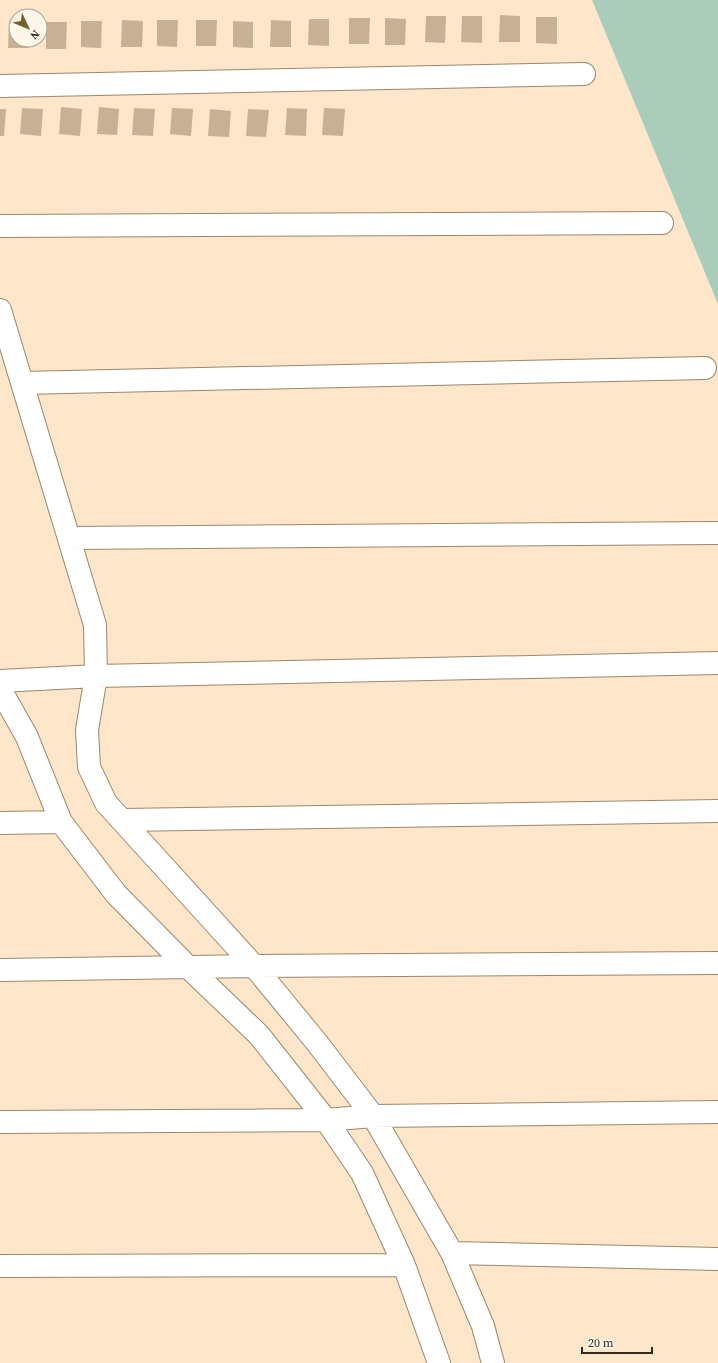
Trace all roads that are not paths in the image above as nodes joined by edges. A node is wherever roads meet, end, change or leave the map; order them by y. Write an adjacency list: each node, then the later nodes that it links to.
1 (584, 74): 2 (street)
2 (0, 86)
3 (662, 223): 4 (street)
4 (0, 226)
5 (0, 310): 7 (street)
6 (705, 368): 7 (street)
7 (22, 383): 9 (street)
8 (718, 533): 9 (street)
9 (69, 538): 11 (street)
10 (718, 663): 11 (street)
11 (96, 676): 12 (street); 15 (street)
12 (0, 681)
13 (0, 689): 16 (street)
14 (718, 811): 15 (street)
15 (122, 820): 19 (street)
16 (61, 822): 17 (street); 20 (street)
17 (0, 823)
18 (718, 963): 19 (street)
19 (254, 966): 20 (street); 23 (street)
20 (188, 967): 21 (street); 24 (street)
21 (0, 970)
22 (718, 1112): 23 (street)
23 (373, 1116): 24 (street); 26 (street)
24 (326, 1120): 25 (street); 28 (street)
25 (0, 1122)
26 (452, 1253): 27 (street); 31 (street)
27 (718, 1259)
28 (404, 1265): 29 (street); 30 (street)
29 (0, 1266)
30 (439, 1363)
31 (493, 1363)

